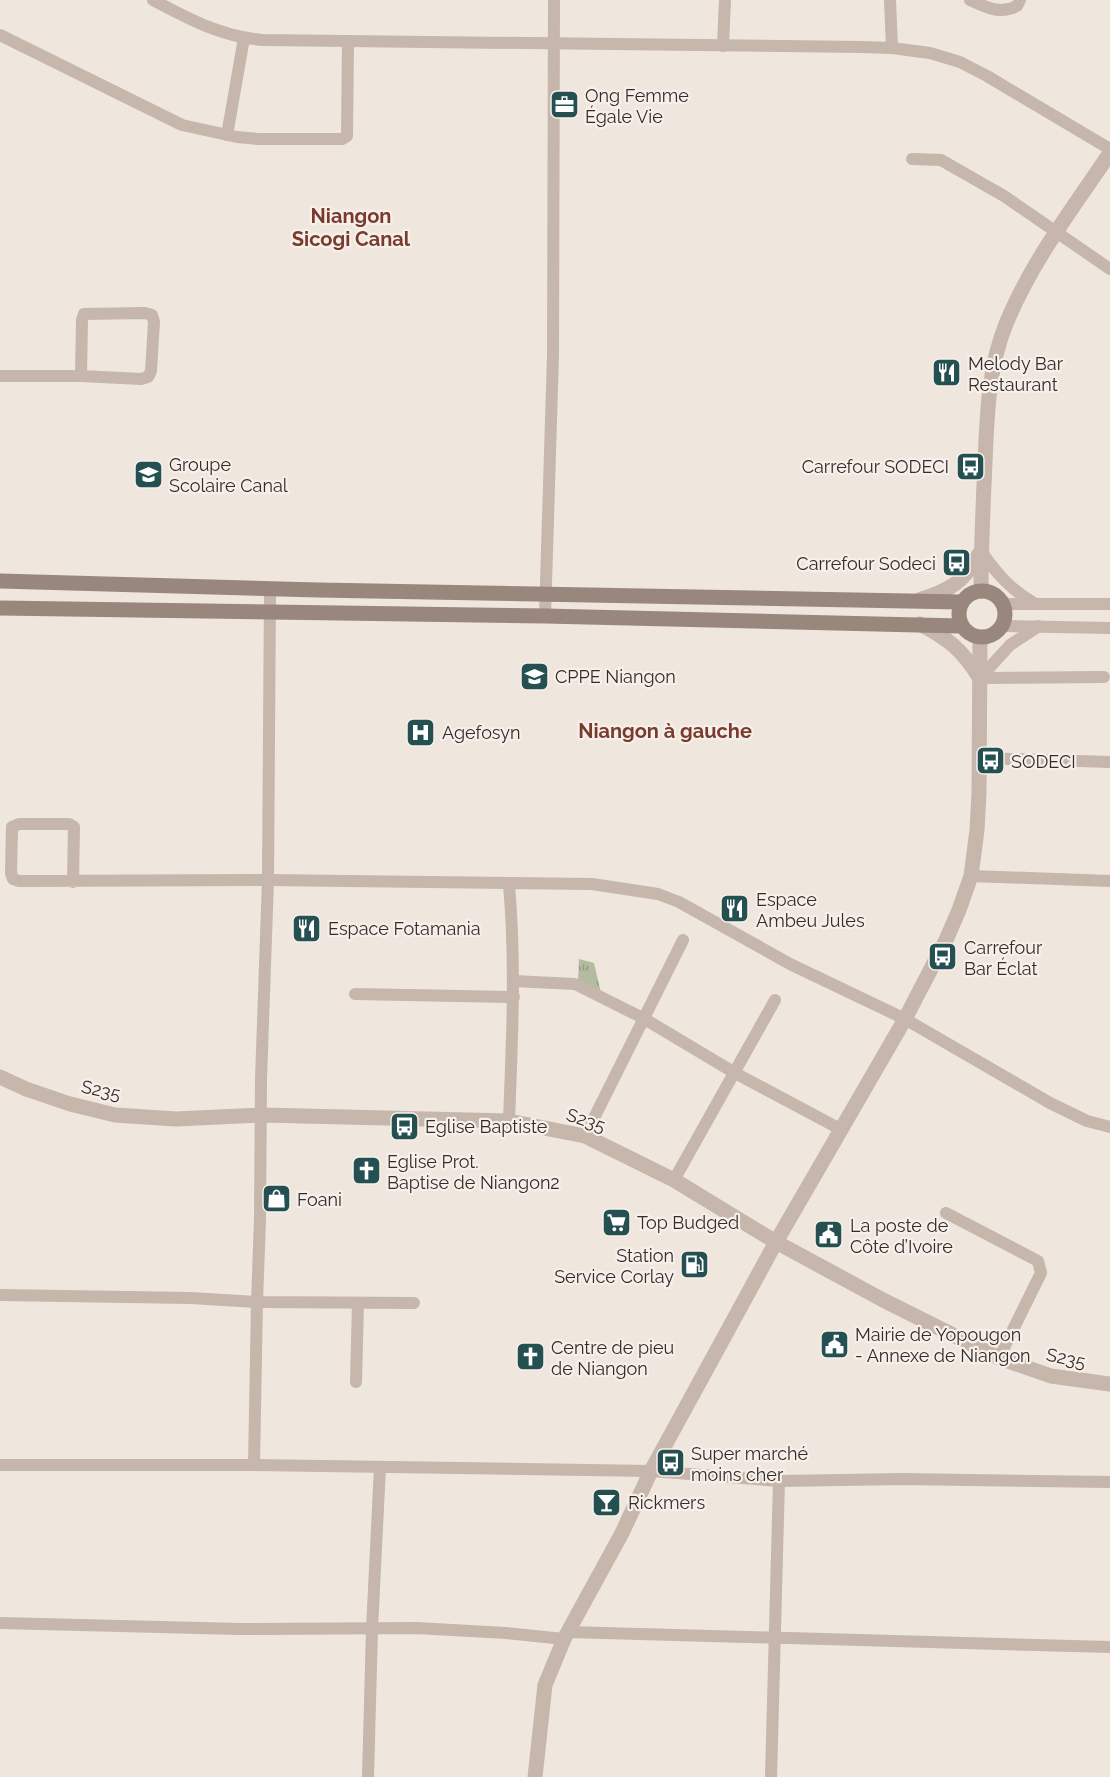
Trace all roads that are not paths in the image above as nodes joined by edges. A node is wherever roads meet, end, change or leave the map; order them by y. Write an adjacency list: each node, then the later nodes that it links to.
1 (153, 0): 8 (street)
2 (554, 0): 10 (street)
3 (725, 0): 11 (street)
4 (890, 0): 12 (street)
5 (969, 0): 6 (street)
6 (1020, 0)
7 (0, 35): 13 (street)
8 (244, 39): 9 (street); 13 (street)
9 (348, 42): 10 (street); 13 (street)
10 (554, 45): 11 (street); 24 (street)
11 (723, 46): 12 (street)
12 (892, 48): 14 (street)
13 (227, 135)
14 (1110, 151): 16 (street)
15 (912, 159): 16 (street)
16 (1056, 232): 17 (street); 20 (street)
17 (1110, 269)
18 (0, 376): 19 (street)
19 (81, 376): 19 (street)
20 (981, 551): 23 (street); 25 (street); 27 (street)
21 (0, 581): 22 (main road)
22 (270, 589): 24 (main road); 31 (street)
23 (981, 591): 26 (main road); 28 (main road)
24 (546, 594): 25 (main road); 32 (street)
25 (919, 600): 26 (main road)
26 (961, 602): 34 (main road)
27 (1035, 603): 28 (street); 29 (street)
28 (1003, 604): 35 (main road)
29 (1110, 604)
30 (0, 608): 31 (main road)
31 (269, 612): 32 (main road); 44 (street)
32 (545, 616): 33 (main road)
33 (920, 624): 34 (main road); 40 (street)
34 (960, 626): 38 (main road)
35 (1002, 626): 36 (street); 38 (main road)
36 (1040, 626): 37 (street); 40 (street)
37 (1110, 628)
38 (980, 638): 40 (street)
39 (1104, 677): 40 (street)
40 (980, 678): 41 (street)
41 (980, 758): 42 (street); 43 (street)
42 (1110, 762)
43 (971, 876): 45 (street); 54 (street)
44 (268, 880): 46 (street); 47 (street); 57 (street)
45 (1110, 881)
46 (73, 882): 46 (street)
47 (509, 885): 49 (street); 54 (street)
48 (683, 940): 53 (street)
49 (513, 981): 51 (street); 53 (street)
50 (355, 994): 51 (street)
51 (513, 997): 58 (street)
52 (775, 1000): 55 (street)
53 (643, 1018): 55 (street); 61 (street)
54 (905, 1019): 59 (street); 60 (street)
55 (735, 1073): 60 (street); 62 (street)
56 (0, 1077): 57 (street, S235)
57 (262, 1115): 58 (street, S235); 66 (street)
58 (510, 1120): 61 (street, S235)
59 (1110, 1127)
60 (842, 1130): 64 (street)
61 (585, 1136): 62 (street, S235)
62 (674, 1180): 64 (street, S235)
63 (946, 1213): 69 (street)
64 (776, 1242): 69 (street, S235); 75 (street)
65 (0, 1295): 66 (street)
66 (258, 1302): 67 (street); 73 (street)
67 (358, 1303): 68 (street); 70 (street)
68 (414, 1303)
69 (999, 1358): 71 (street, S235)
70 (356, 1382)
71 (1110, 1384)
72 (0, 1465): 73 (street)
73 (254, 1465): 74 (street)
74 (380, 1467): 75 (street); 79 (street)
75 (651, 1472): 76 (street); 80 (street)
76 (779, 1481): 77 (street); 81 (street)
77 (1110, 1482)
78 (0, 1623): 79 (street)
79 (372, 1629): 80 (street); 83 (street)
80 (566, 1636): 81 (street); 84 (street)
81 (775, 1638): 82 (street); 85 (street)
82 (1110, 1647)
83 (368, 1777)
84 (535, 1777)
85 (771, 1777)

